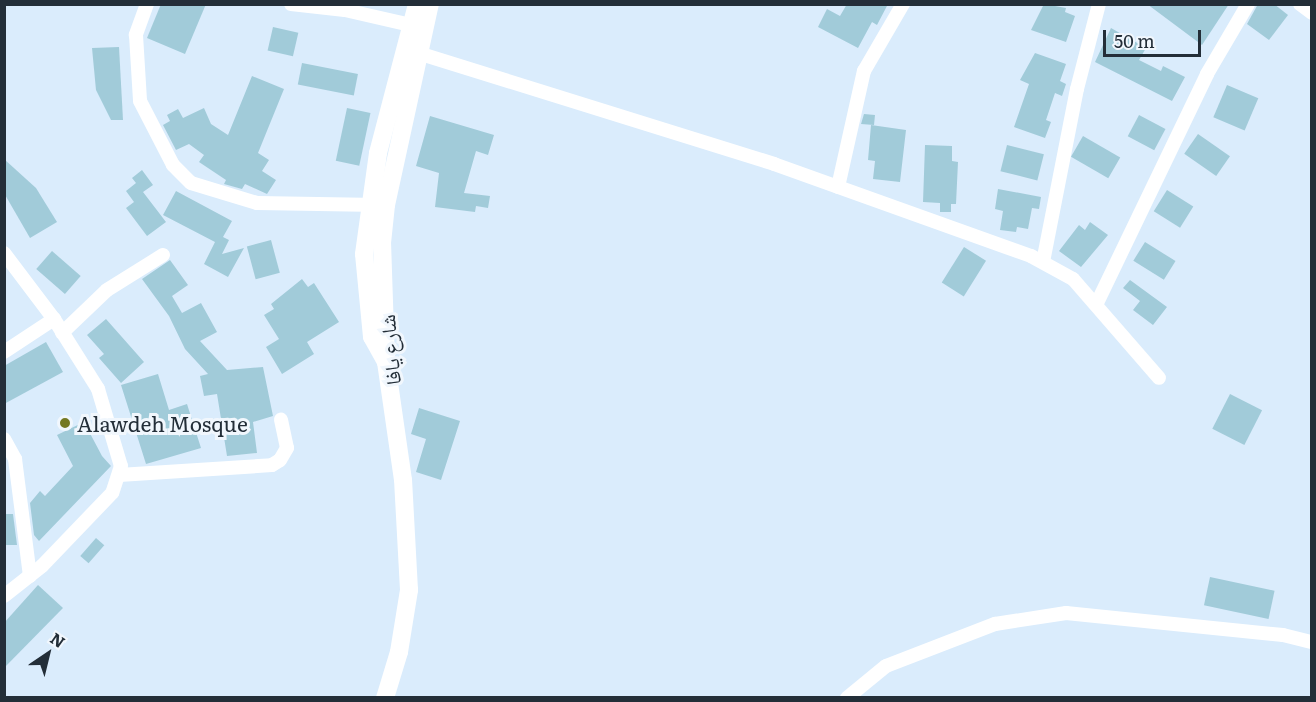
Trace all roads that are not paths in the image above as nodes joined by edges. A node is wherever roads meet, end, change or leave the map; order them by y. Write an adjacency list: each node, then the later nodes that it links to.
1 (147, 4): 13 (street)
2 (291, 4): 10 (street)
3 (417, 4): 10 (street)
4 (430, 4): 11 (street, شارع يافا)
5 (903, 4): 12 (street)
6 (1099, 4): 16 (street)
7 (1248, 4): 17 (street)
8 (1300, 4): 9 (street)
9 (1311, 13)
10 (411, 25): 13 (street)
11 (418, 53): 12 (street); 13 (street, شارع يافا)
12 (838, 187): 16 (street)
13 (378, 205): 28 (street, شارع يافا)
14 (4, 253): 18 (street)
15 (163, 255): 19 (street)
16 (1043, 262): 17 (street)
17 (1097, 303): 21 (street)
18 (54, 319): 19 (street); 20 (street)
19 (62, 333): 24 (street)
20 (4, 352)
21 (1159, 378)
22 (281, 420): 24 (street)
23 (4, 439): 25 (street)
24 (119, 475): 25 (street)
25 (30, 576): 26 (street)
26 (4, 596)
27 (1311, 642): 29 (street)
28 (385, 698)
29 (847, 698)

